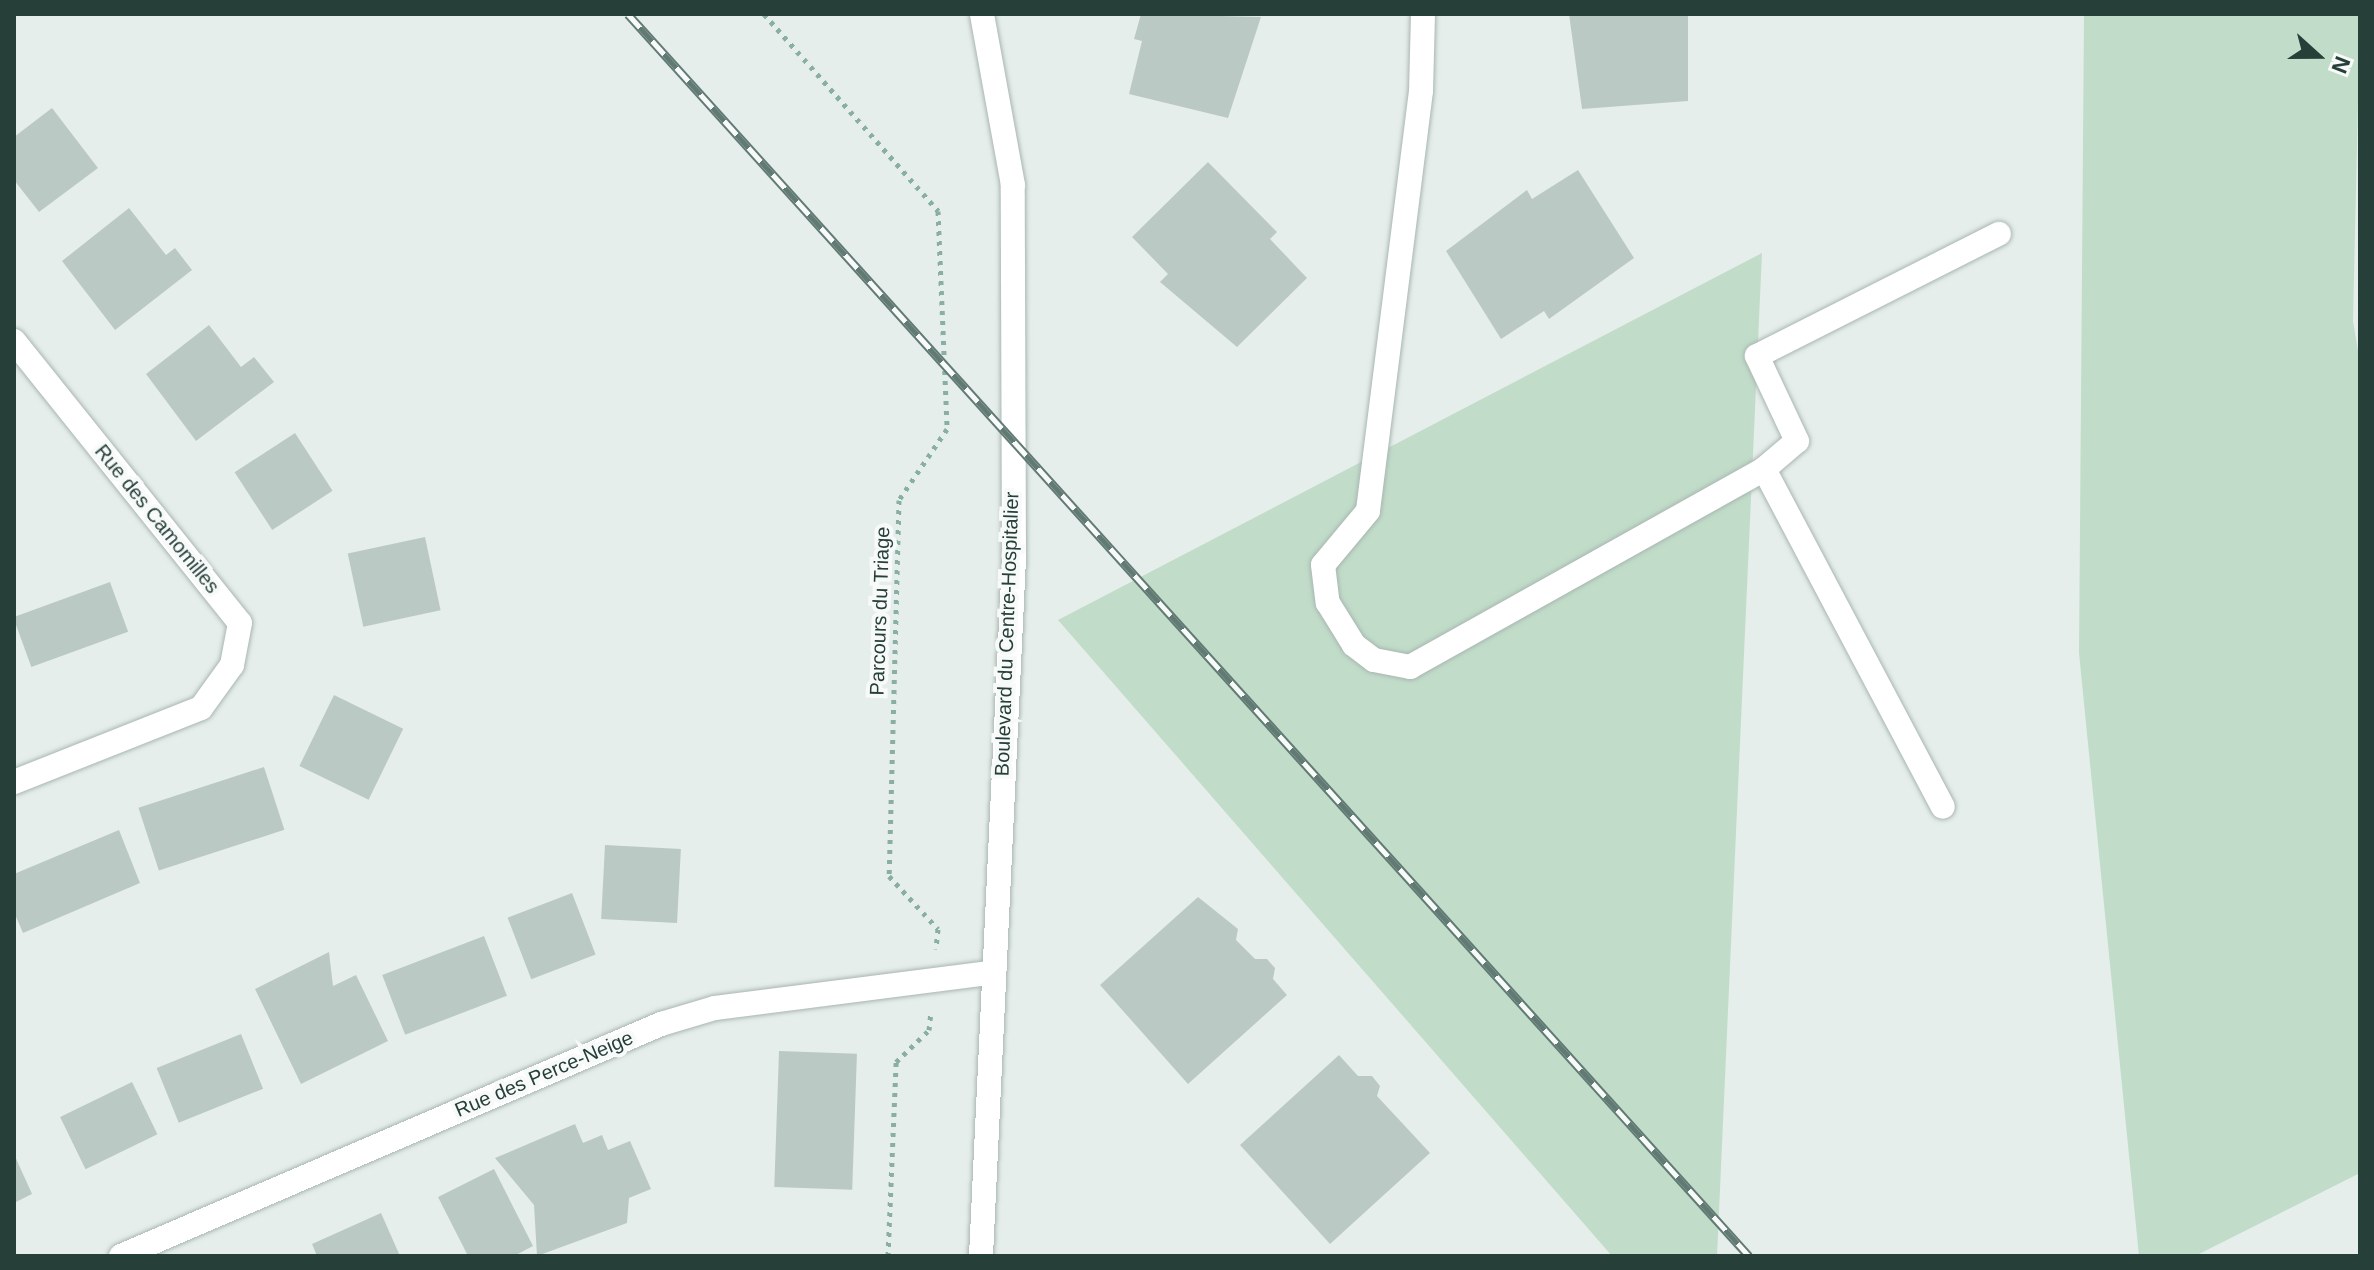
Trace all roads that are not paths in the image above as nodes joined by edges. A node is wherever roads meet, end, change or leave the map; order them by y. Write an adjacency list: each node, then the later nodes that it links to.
1 (982, 14): 8 (street, Boulevard du Centre-Hospitalier)
2 (1423, 14): 5 (street)
3 (1999, 234): 5 (street)
4 (14, 341): 6 (street, Rue des Camomilles)
5 (1764, 469): 7 (street)
6 (14, 782)
7 (1943, 807)
8 (990, 973): 9 (street, Rue des Perce-Neige); 10 (street, Boulevard du Centre-Hospitalier)
9 (121, 1256)
10 (981, 1256)

